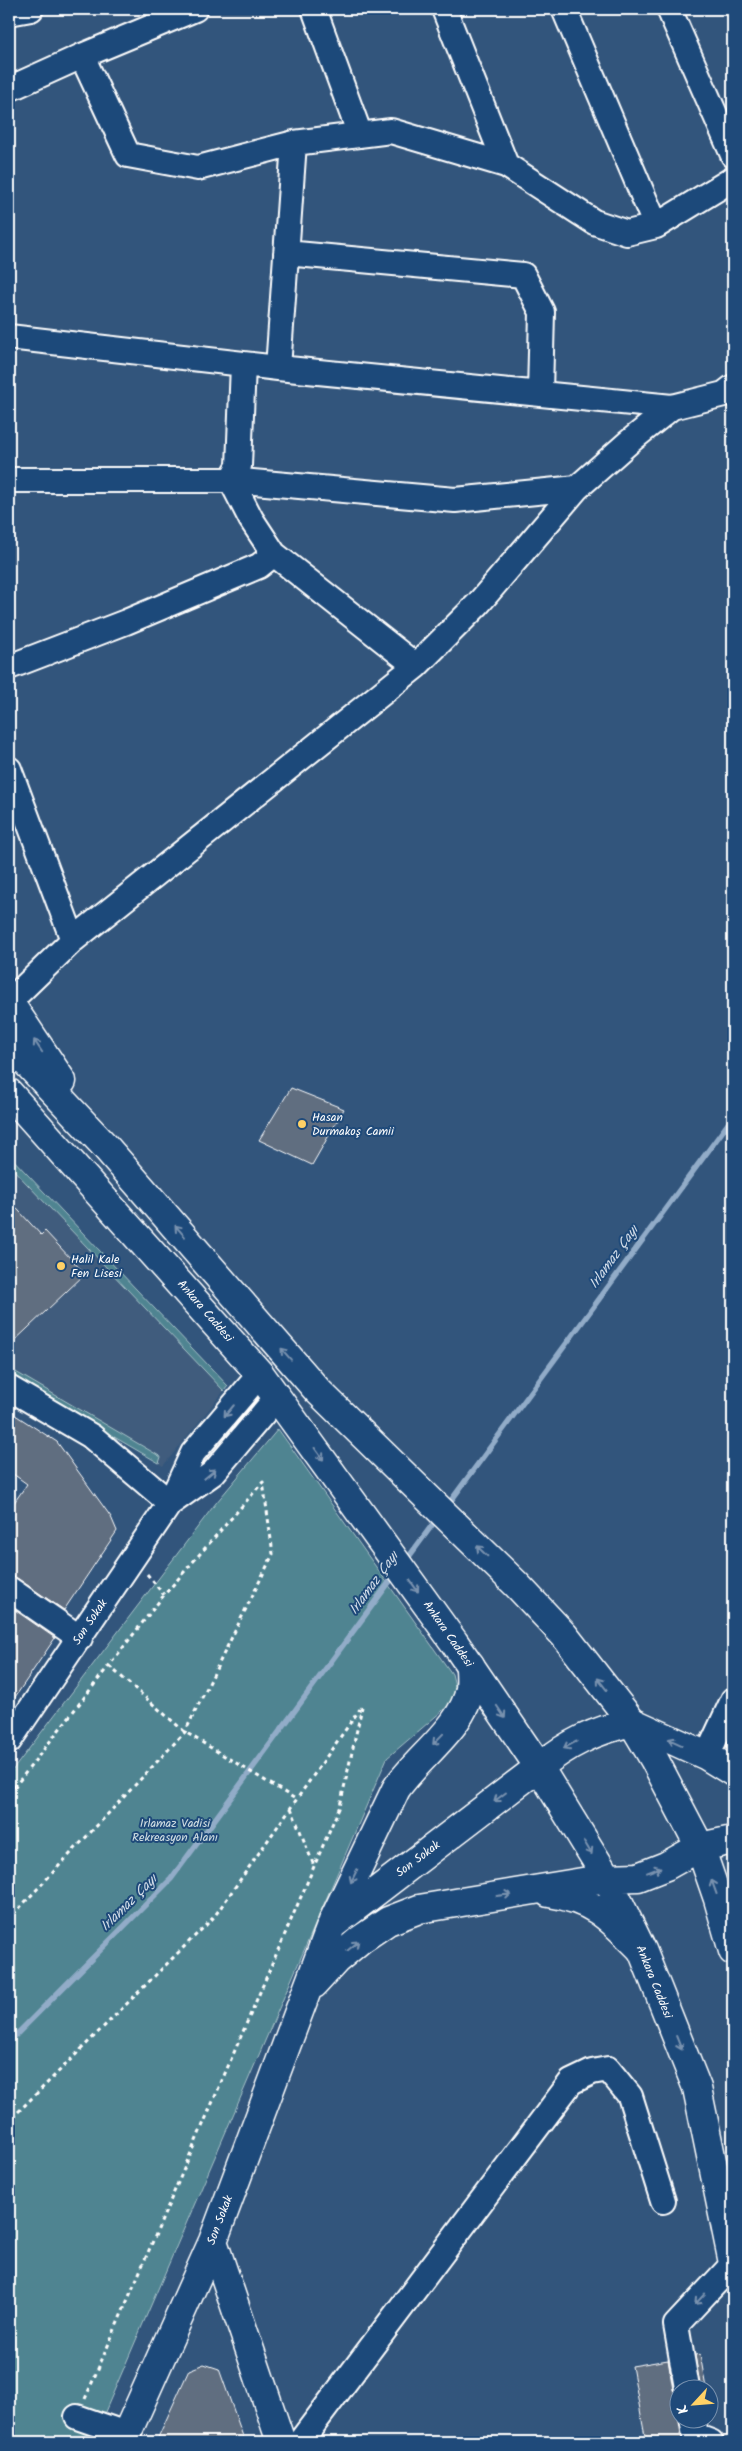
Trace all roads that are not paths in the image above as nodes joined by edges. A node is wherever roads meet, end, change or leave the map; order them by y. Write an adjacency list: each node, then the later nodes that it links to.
1 (31, 9): 7 (street)
2 (195, 9): 8 (street)
3 (314, 9): 10 (street)
4 (444, 9): 13 (street)
5 (564, 9): 15 (street)
6 (669, 9): 12 (street)
7 (9, 13)
8 (82, 56): 9 (street); 11 (street)
9 (9, 89)
10 (360, 135): 11 (street); 13 (street)
11 (294, 143): 16 (street)
12 (733, 156)
13 (506, 165): 15 (street)
14 (733, 179): 15 (street)
15 (656, 226)
16 (286, 253): 19 (street); 21 (street)
17 (9, 337): 18 (street)
18 (243, 364): 19 (street); 24 (street)
19 (278, 368): 21 (street)
20 (733, 386): 22 (street)
21 (540, 393): 22 (street)
22 (672, 407): 25 (street)
23 (9, 480): 24 (street)
24 (231, 480): 25 (street); 26 (street)
25 (577, 488): 27 (street)
26 (274, 554): 27 (street); 28 (street)
27 (416, 666): 30 (street)
28 (9, 667)
29 (9, 769): 30 (street)
30 (73, 940): 31 (street)
31 (9, 1002): 35 (main road, one-way to 31)
32 (9, 1044): 35 (main road)
33 (9, 1093): 36 (main road, Ankara Caddesi)
34 (9, 1112): 36 (main road)
35 (104, 1145): 45 (main road, one-way to 35)
36 (135, 1232): 37 (main road, Ankara Caddesi)
37 (260, 1374): 39 (main road, Ankara Caddesi); 40 (street, one-way to 40)
38 (9, 1388): 40 (street)
39 (284, 1406): 40 (street, one-way to 39); 43 (main road, Ankara Caddesi, one-way to 43)
40 (170, 1503): 42 (street, Son Sokak)
41 (9, 1589): 42 (street)
42 (80, 1638): 46 (street, Son Sokak)
43 (470, 1665): 48 (main road, Ankara Caddesi, one-way to 48); 54 (main road, one-way to 54)
44 (733, 1705): 47 (street)
45 (632, 1722): 47 (main road, one-way to 45); 48 (main road, Son Sokak, one-way to 48); 51 (main road)
46 (9, 1741)
47 (707, 1756): 49 (main road)
48 (539, 1767): 52 (main road, Ankara Caddesi, one-way to 52); 54 (main road, Son Sokak, one-way to 54)
49 (733, 1772)
50 (733, 1840): 51 (main road, Son Sokak)
51 (700, 1847): 52 (main road, Son Sokak, one-way to 51); 56 (main road, one-way to 51)
52 (607, 1878): 53 (main road, Son Sokak); 55 (main road, Ankara Caddesi)
53 (537, 1891): 55 (main road, Son Sokak); 57 (main road, Son Sokak, one-way to 53)
54 (331, 1926): 57 (main road, Son Sokak)
55 (642, 1950): 60 (main road, Ankara Caddesi, one-way to 60)
56 (733, 1951)
57 (306, 1992): 59 (main road, Son Sokak)
58 (663, 2201): 66 (street)
59 (213, 2241): 64 (main road, Son Sokak); 65 (main road)
60 (733, 2264): 61 (street, one-way to 61)
61 (685, 2378)
62 (77, 2417): 64 (street)
63 (694, 2428): 67 (street)
64 (125, 2438)
65 (281, 2442)
66 (300, 2442)
67 (710, 2442)

